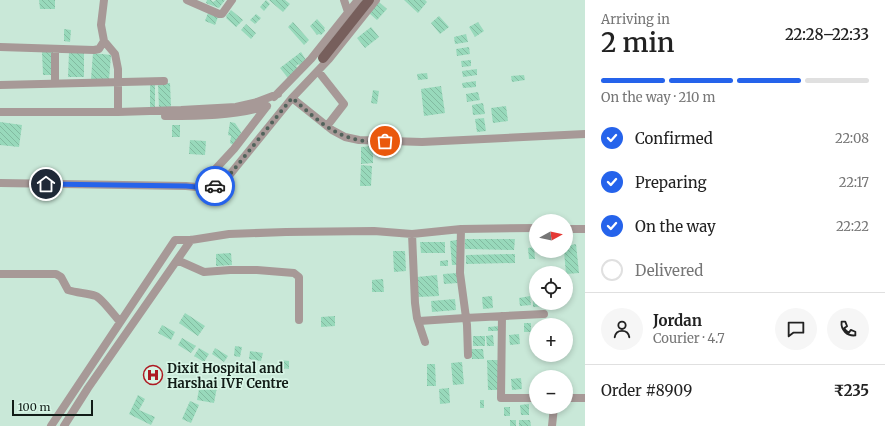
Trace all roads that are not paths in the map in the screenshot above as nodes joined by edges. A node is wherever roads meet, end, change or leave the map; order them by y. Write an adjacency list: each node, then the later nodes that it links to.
1 (104, 0): 9 (street)
2 (187, 0): 3 (street)
3 (232, 0)
4 (344, 0): 8 (street)
5 (358, 0): 8 (street)
6 (369, 0): 12 (main road)
7 (376, 0): 13 (street)
8 (348, 12): 18 (street)
9 (104, 41): 11 (street); 15 (street)
10 (0, 47): 11 (street)
11 (55, 49): 16 (street)
12 (323, 58)
13 (318, 71): 19 (street); 25 (street)
14 (164, 80): 15 (street)
15 (118, 82): 16 (street); 22 (street)
16 (56, 83): 17 (street)
17 (0, 84)
18 (278, 94): 20 (street); 22 (street)
19 (292, 98): 25 (street); 28 (street)
20 (267, 106): 23 (street); 28 (street)
21 (0, 112): 23 (street)
22 (118, 112): 23 (street)
23 (44, 115): 24 (street)
24 (0, 118)
25 (327, 126): 26 (street)
26 (585, 134)
27 (0, 183): 28 (street)
28 (207, 188)
29 (529, 228): 30 (street)
30 (461, 229): 33 (street); 39 (street)
31 (573, 229): 32 (street)
32 (585, 229)
33 (412, 234): 34 (street); 41 (street)
34 (191, 240): 35 (street); 42 (street)
35 (177, 260): 40 (street); 50 (street)
36 (0, 274): 42 (street)
37 (544, 314): 38 (street)
38 (502, 316): 39 (street); 45 (street)
39 (465, 318): 41 (street); 44 (street)
40 (299, 320)
41 (419, 321): 43 (street)
42 (120, 322): 49 (street)
43 (425, 342)
44 (468, 355)
45 (529, 398)
46 (573, 398): 47 (street)
47 (585, 398)
48 (553, 414): 51 (street)
49 (51, 426)
50 (64, 426)
51 (552, 426)

